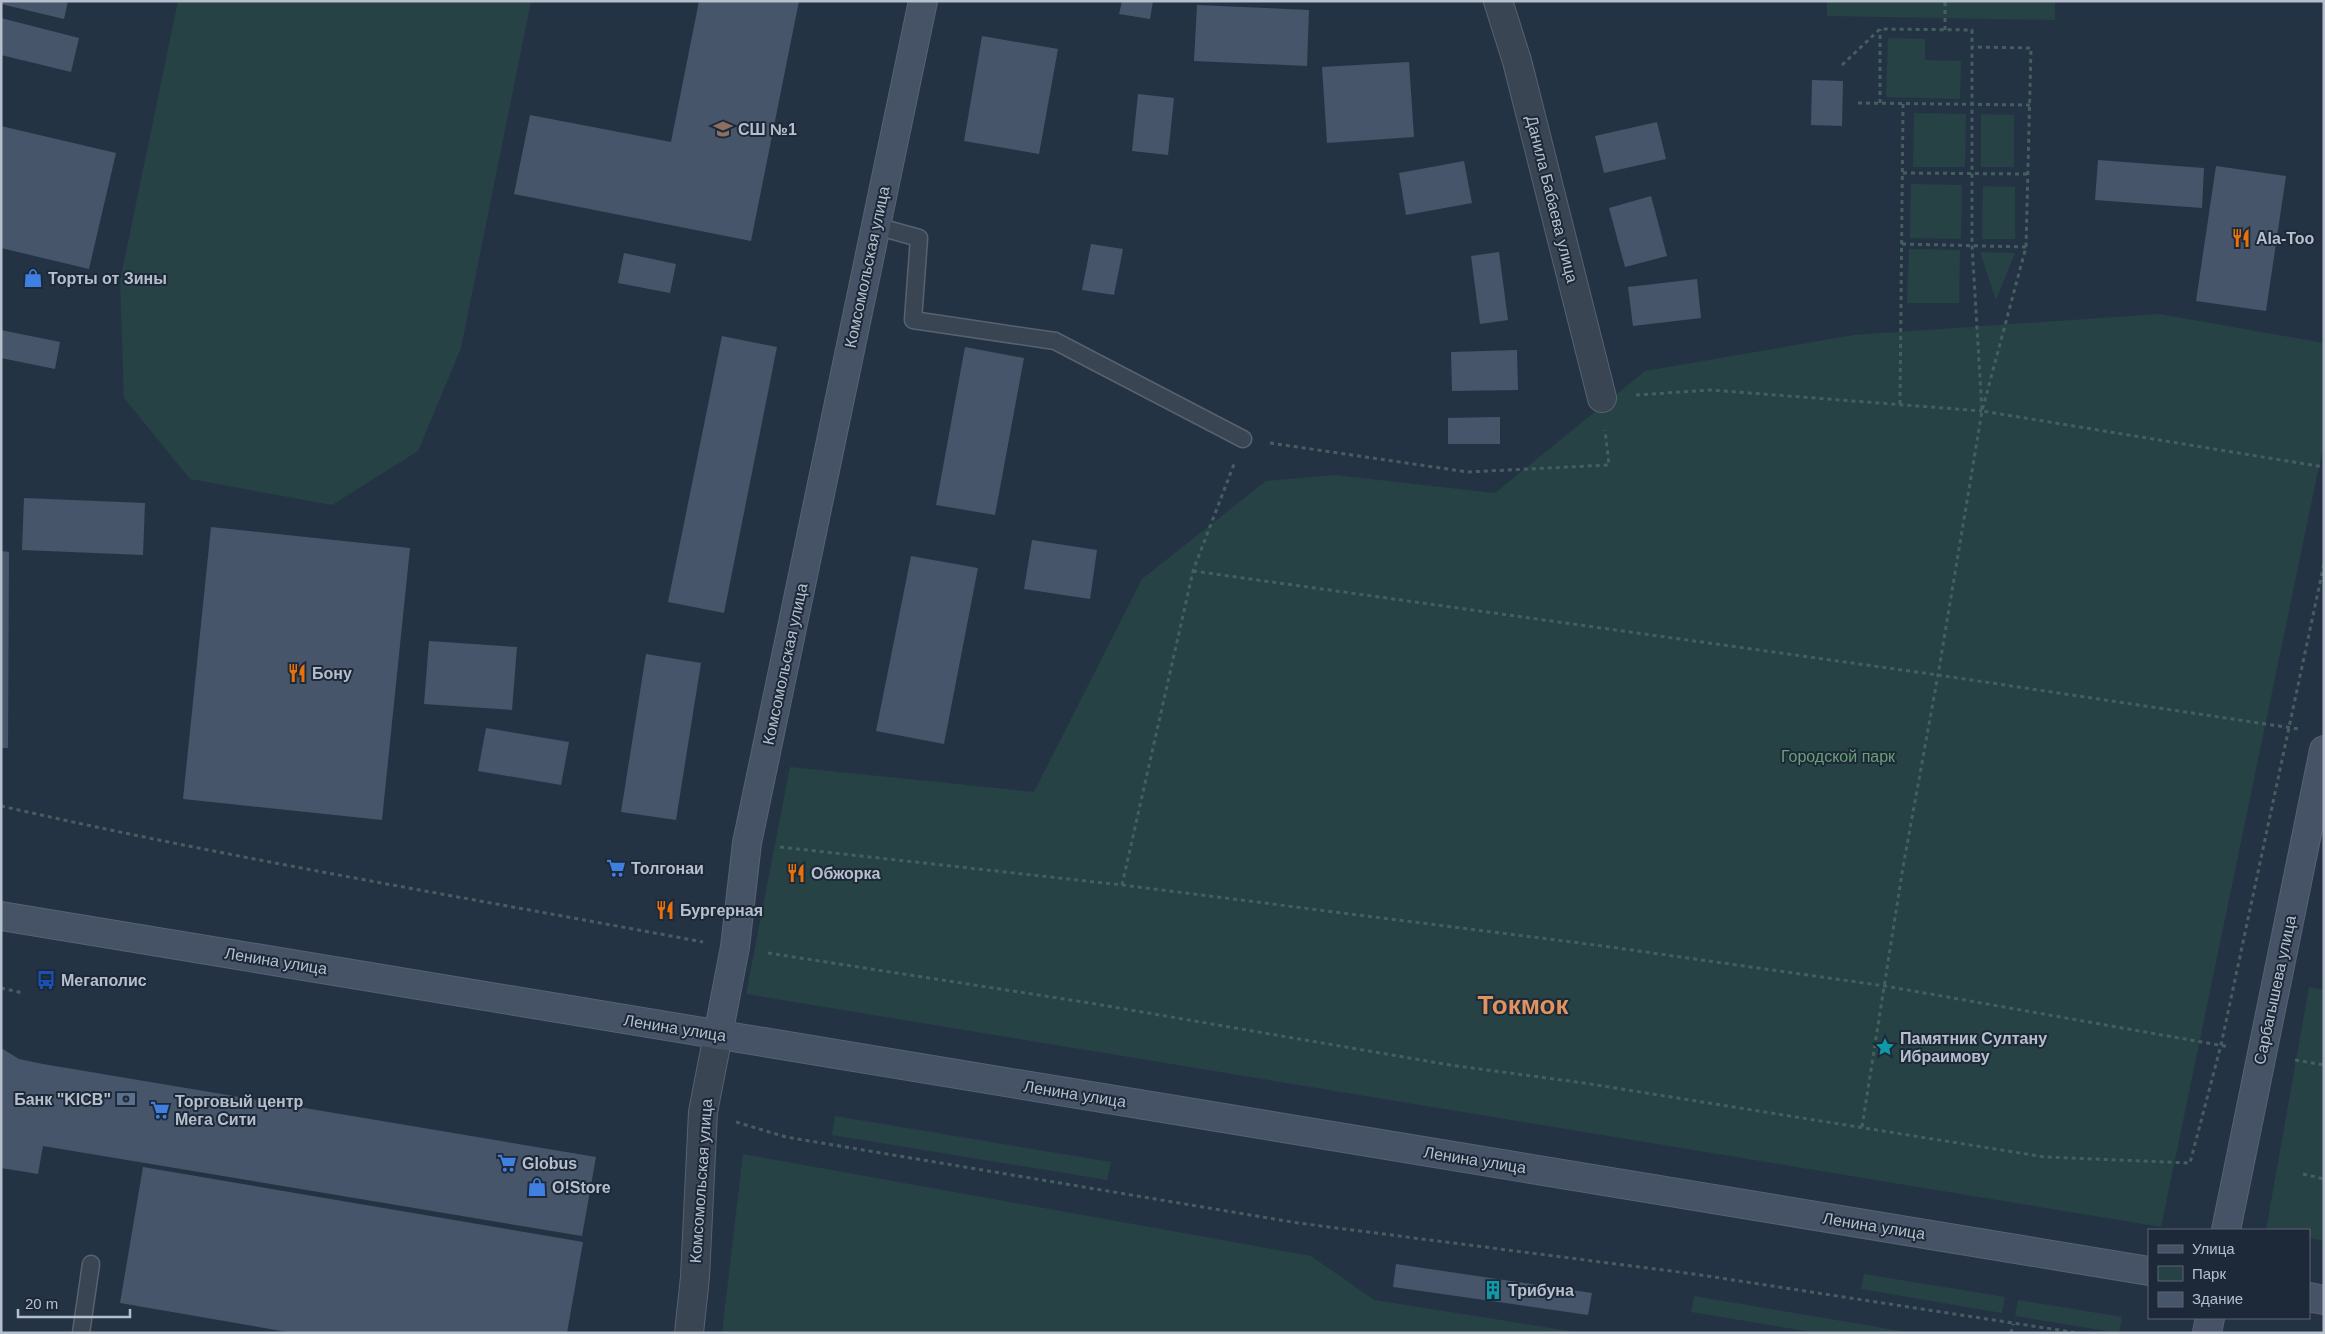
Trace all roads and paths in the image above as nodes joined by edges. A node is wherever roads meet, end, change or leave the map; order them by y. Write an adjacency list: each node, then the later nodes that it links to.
1 (923, 1): 16 (main road, Комсомольская улица)
2 (1498, 1): 20 (street, Данила Бабаева улица)
3 (1945, 1): 5 (path)
4 (1880, 30): 5 (path); 7 (path); 9 (path)
5 (1945, 30): 6 (path)
6 (1973, 47): 11 (path); 12 (path)
7 (1842, 65)
8 (1858, 103): 9 (path)
9 (1880, 103): 10 (path)
10 (1903, 104): 11 (path); 13 (path)
11 (1973, 105): 12 (path); 14 (path)
12 (2030, 105): 15 (path)
13 (1903, 173): 14 (path); 17 (path)
14 (1973, 173): 15 (path); 18 (path)
15 (2030, 174): 19 (path)
16 (876, 226): 23 (lane); 32 (main road, Комсомольская улица)
17 (1902, 244): 18 (path); 21 (path)
18 (1972, 245): 19 (path); 22 (path)
19 (2026, 247): 22 (path)
20 (1602, 398)
21 (1900, 404)
22 (1982, 411): 24 (path); 27 (path)
23 (1244, 439): 26 (path)
24 (2324, 467)
25 (2324, 564): 28 (path)
26 (1193, 571): 27 (path); 33 (path)
27 (1938, 675): 28 (path); 36 (path)
28 (2290, 727): 29 (path); 40 (path)
29 (2315, 740): 31 (main road, Сарбагышева улица)
30 (1, 806): 35 (path)
31 (2317, 818): 41 (main road, Сарбагышева улица)
32 (748, 843): 33 (path); 35 (main road, Комсомольская улица)
33 (1122, 885): 36 (path)
34 (1, 916): 39 (main road, Ленина улица)
35 (735, 947): 39 (main road, Комсомольская улица); 44 (path)
36 (1885, 986): 40 (path); 44 (path)
37 (1, 988): 38 (path)
38 (23, 993)
39 (718, 1035): 43 (street, Комсомольская улица); 49 (main road, Ленина улица)
40 (2221, 1045): 41 (path); 44 (path)
41 (2262, 1054): 42 (path); 47 (main road, Сарбагышева улица)
42 (2324, 1065)
43 (703, 1112): 53 (path); 55 (street, Комсомольская улица)
44 (1862, 1127)
45 (2303, 1174): 46 (path)
46 (2324, 1179)
47 (2226, 1229)
48 (91, 1264): 54 (lane)
49 (2148, 1271)
50 (2310, 1297): 51 (main road)
51 (2324, 1300)
52 (2210, 1319): 58 (main road)
53 (2013, 1324): 56 (path); 57 (path)
54 (80, 1333)
55 (689, 1333)
56 (2010, 1333)
57 (2078, 1333)
58 (2207, 1333)

